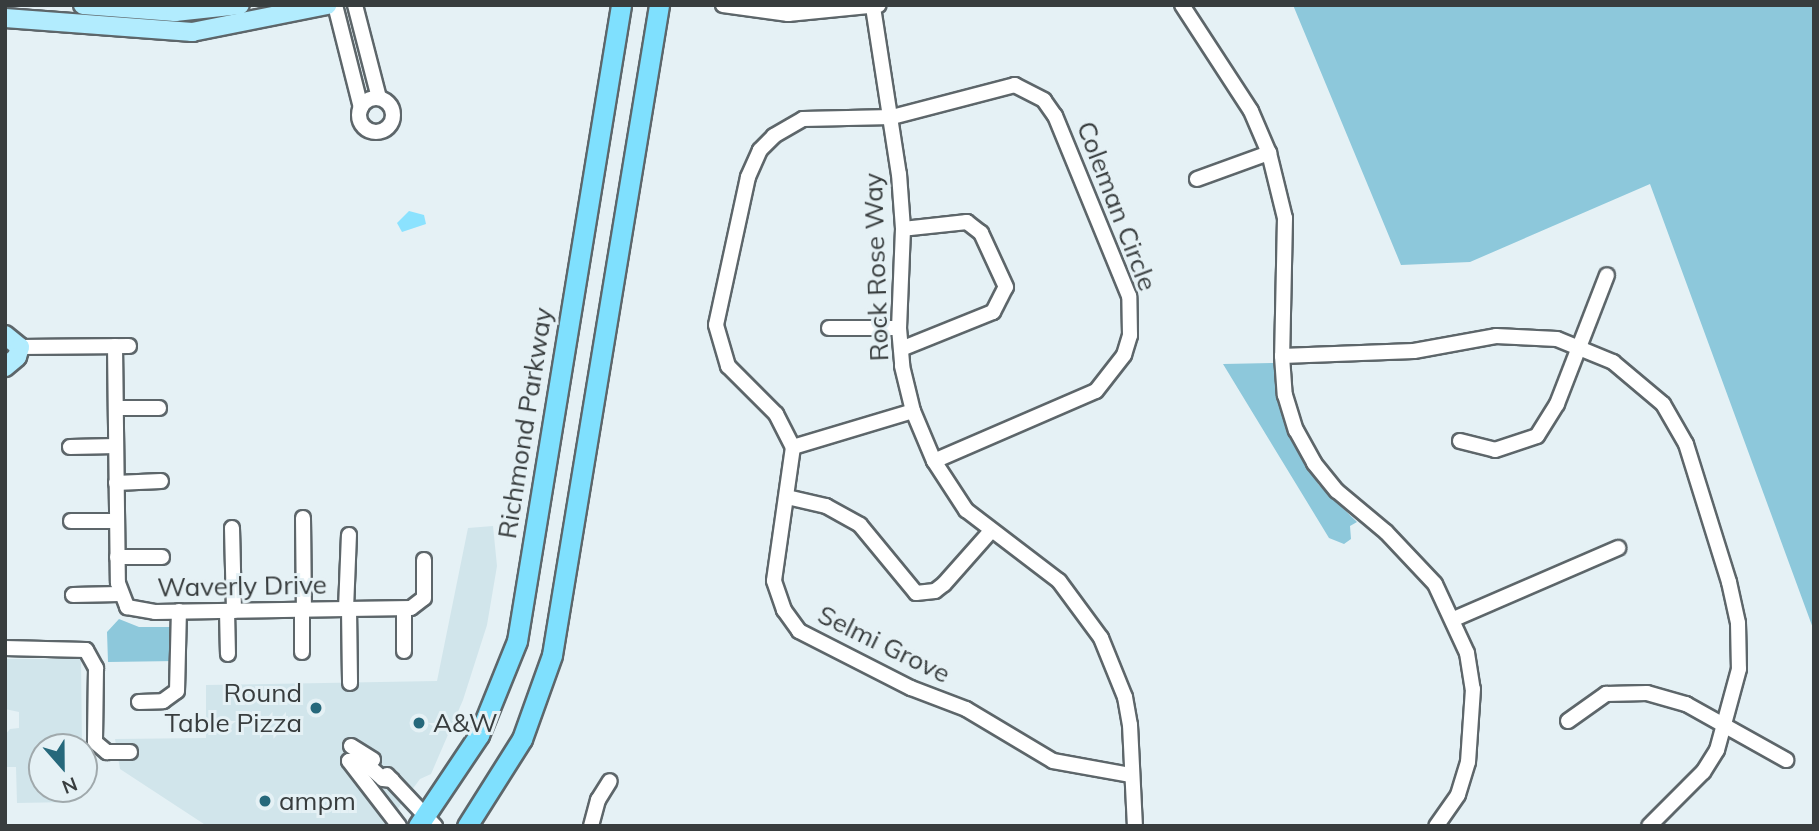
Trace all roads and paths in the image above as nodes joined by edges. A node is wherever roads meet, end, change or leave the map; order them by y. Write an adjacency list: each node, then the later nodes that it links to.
1 (83, 5): 2 (main road)
2 (240, 5)
3 (327, 5): 11 (main road)
4 (335, 5): 13 (street)
5 (355, 5): 12 (street)
6 (621, 5): 71 (highway, Richmond Parkway)
7 (659, 5): 73 (highway)
8 (723, 5): 10 (street)
9 (1182, 5): 15 (street)
10 (876, 6): 14 (street, Rock Rose Way)
11 (5, 18)
12 (379, 98): 13 (street); 13 (street)
13 (361, 108)
14 (892, 117): 17 (street, Rock Rose Way); 33 (street); 34 (street, Coleman Circle)
15 (1269, 153): 16 (street); 25 (street)
16 (1197, 179)
17 (903, 229): 20 (street, Rock Rose Way); 24 (street)
18 (1607, 275): 22 (street)
19 (829, 328): 20 (street)
20 (899, 328): 24 (street, Rock Rose Way)
21 (5, 335): 23 (main road)
22 (1579, 346): 25 (street); 30 (street); 63 (street)
23 (20, 348): 26 (main road); 27 (street, Waverly Drive)
24 (901, 349): 29 (street, Rock Rose Way)
25 (1282, 356): 55 (street)
26 (5, 367)
27 (116, 408): 28 (street); 31 (street, Waverly Drive)
28 (159, 408)
29 (913, 411): 33 (street); 34 (street, Rock Rose Way)
30 (1460, 441)
31 (116, 446): 32 (street); 36 (street, Waverly Drive)
32 (70, 447)
33 (793, 447): 37 (street, Selmi Grove)
34 (934, 461): 42 (street, Rock Rose Way)
35 (161, 481): 36 (street)
36 (116, 483): 40 (street, Waverly Drive)
37 (787, 498): 42 (street); 68 (street, Selmi Grove)
38 (303, 518): 52 (street)
39 (71, 521): 40 (street)
40 (117, 521): 45 (street, Waverly Drive)
41 (232, 527): 54 (street)
42 (989, 532): 68 (street, Rock Rose Way)
43 (349, 534): 50 (street)
44 (1618, 548): 55 (street)
45 (117, 557): 46 (street); 48 (street, Waverly Drive)
46 (162, 557)
47 (424, 561): 51 (street)
48 (119, 594): 49 (street); 53 (street, Waverly Drive)
49 (73, 595)
50 (348, 609): 51 (street, Waverly Drive); 52 (street, Waverly Drive); 60 (street)
51 (408, 609): 57 (street)
52 (303, 610): 54 (street, Waverly Drive); 58 (street)
53 (180, 611): 54 (street, Waverly Drive); 61 (street)
54 (230, 611): 59 (street)
55 (1454, 619): 76 (street)
56 (5, 648): 65 (street)
57 (404, 651)
58 (302, 652)
59 (228, 654)
60 (350, 683)
61 (139, 702)
62 (1568, 721): 63 (street)
63 (1727, 725): 66 (street); 77 (street)
64 (351, 746): 69 (street)
65 (130, 752)
66 (1786, 760)
67 (354, 766): 69 (street); 71 (street); 72 (street)
68 (1130, 775): 75 (street, Rock Rose Way)
69 (392, 780): 71 (street)
70 (610, 781): 74 (street)
71 (423, 823)
72 (399, 826)
73 (467, 826)
74 (591, 826)
75 (1135, 826)
76 (1436, 826)
77 (1649, 826)

